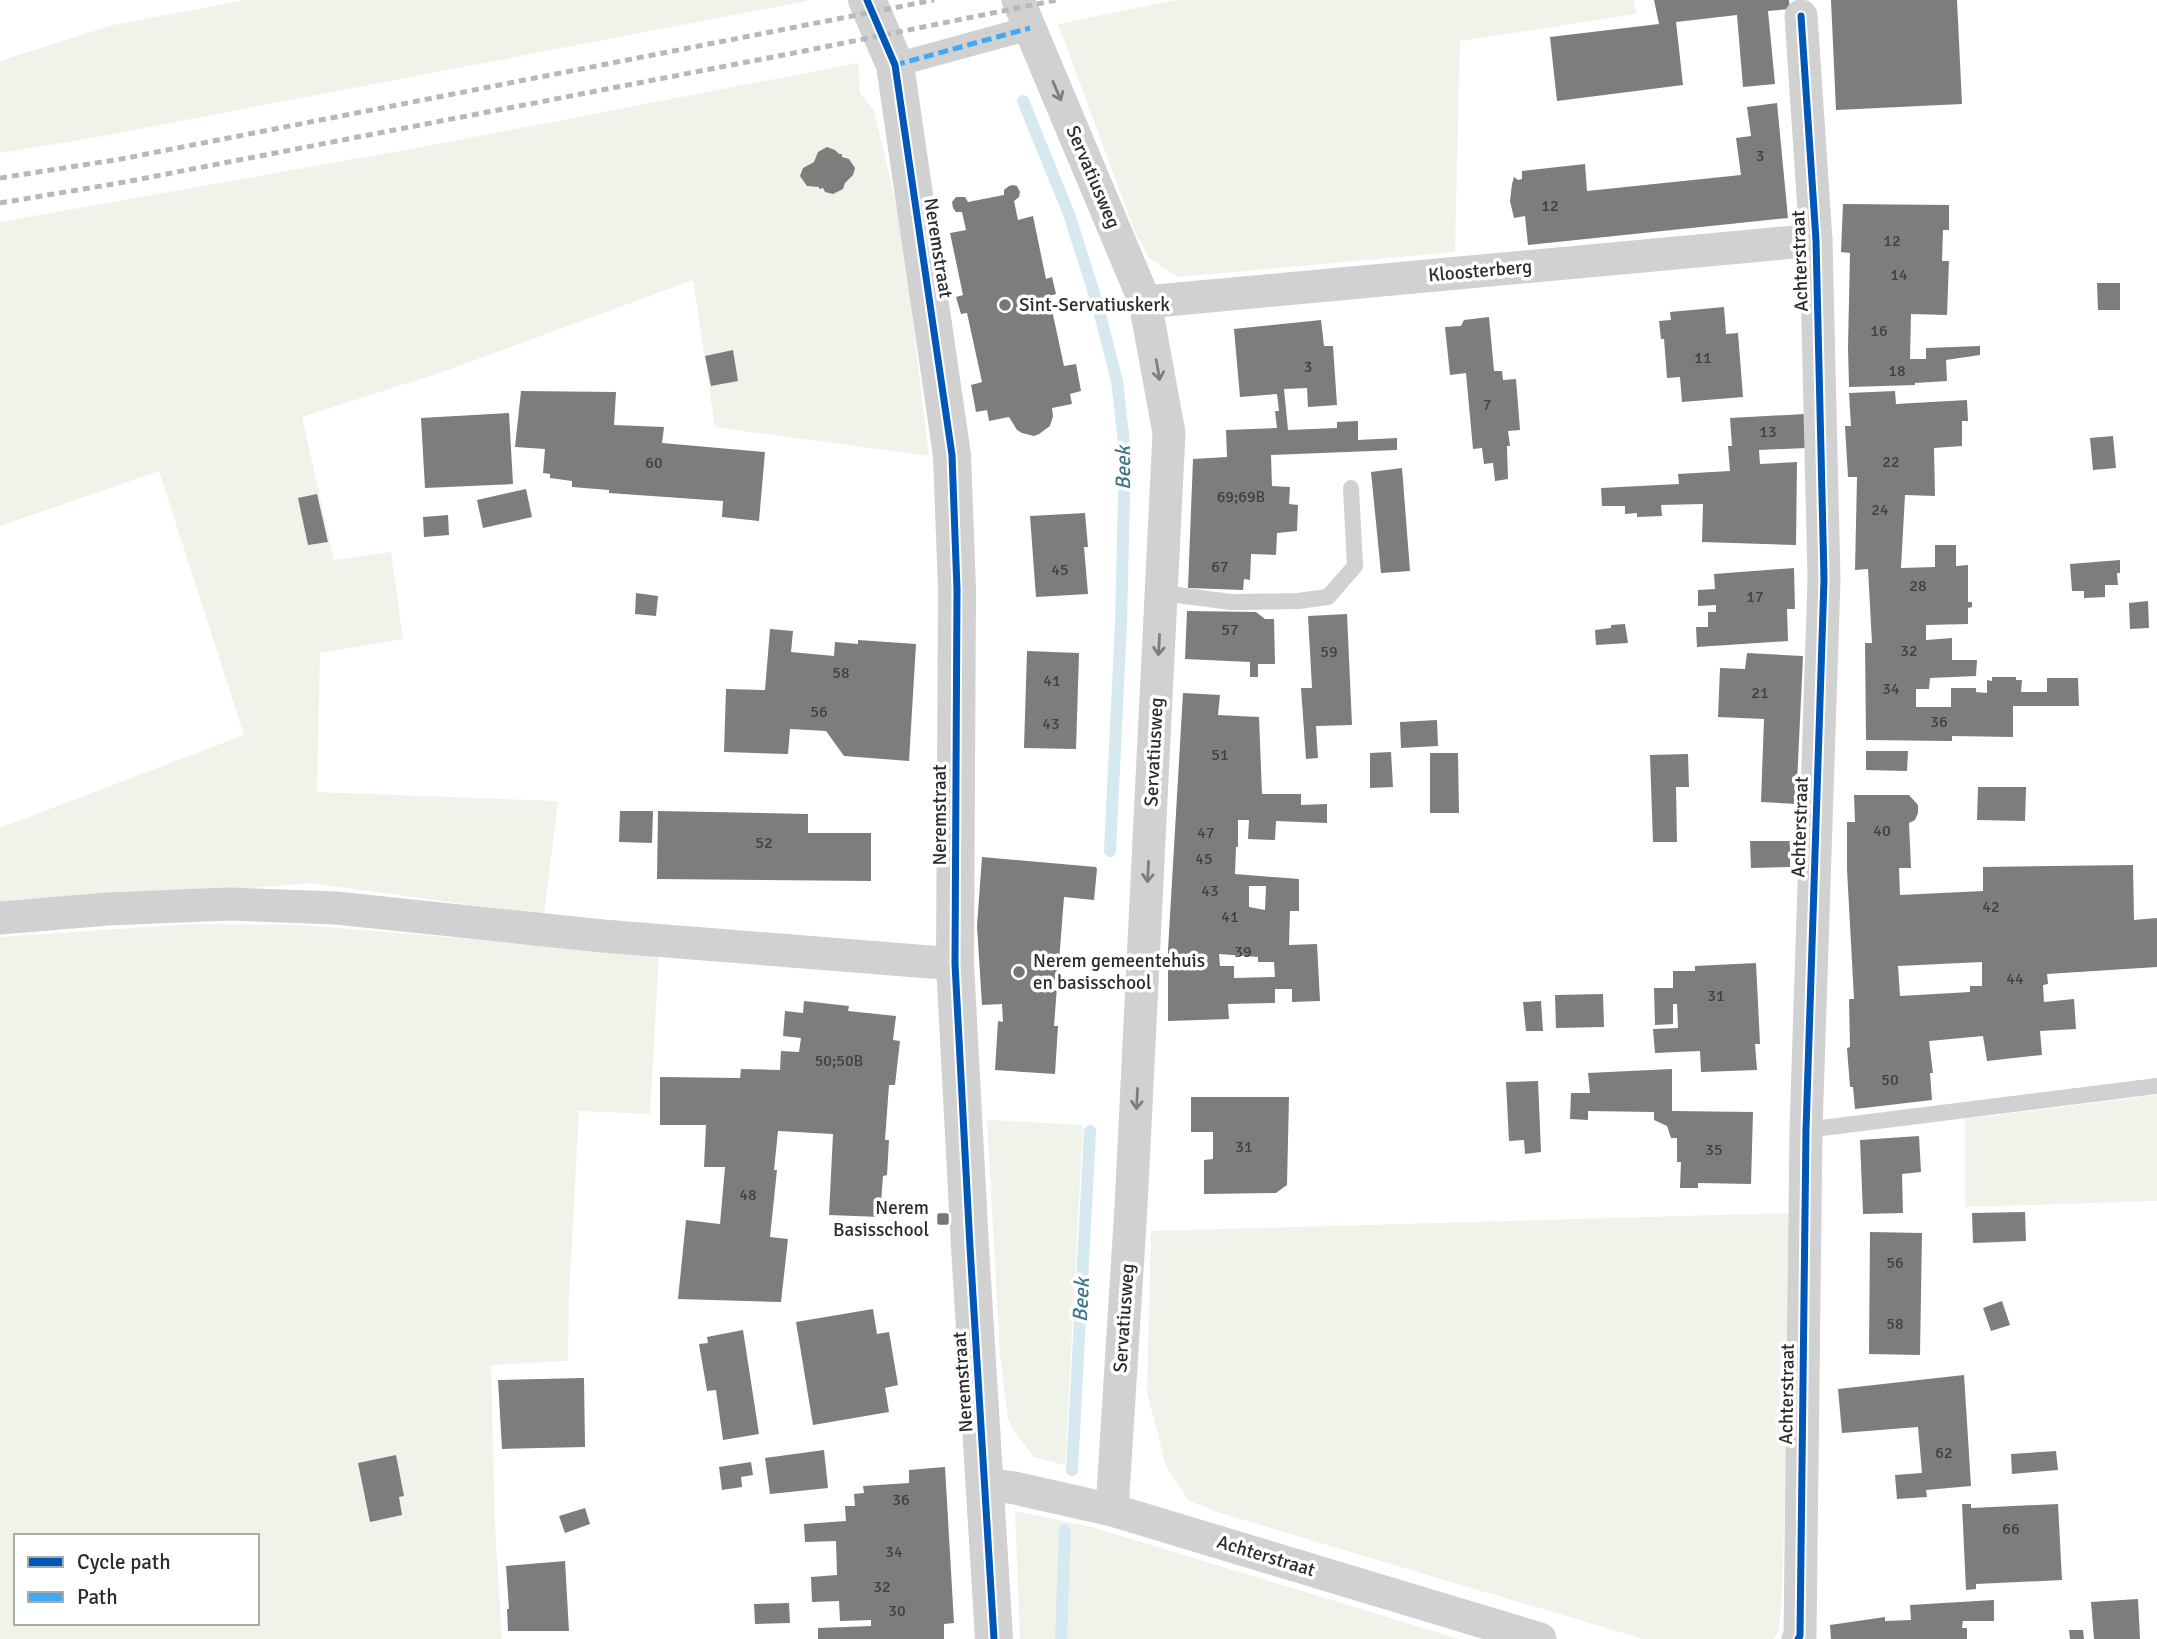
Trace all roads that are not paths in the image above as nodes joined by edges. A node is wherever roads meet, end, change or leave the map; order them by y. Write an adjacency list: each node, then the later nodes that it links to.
1 (867, 0): 4 (street, Neremstraat)
2 (1024, 14): 4 (street, Servatiusweg); 6 (street, Servatiusweg, one-way to 6)
3 (1801, 16): 5 (street, Achterstraat)
4 (895, 65): 10 (street, Neremstraat)
5 (1816, 240): 6 (street, Kloosterberg); 12 (street, Achterstraat)
6 (1145, 302): 8 (street, Servatiusweg, one-way to 8)
7 (1351, 488): 8 (lane)
8 (1162, 593): 14 (street, Servatiusweg, one-way to 14)
9 (0, 918): 10 (street)
10 (955, 964): 13 (street, Neremstraat)
11 (2157, 1086): 12 (lane)
12 (1806, 1130): 17 (street, Achterstraat)
13 (985, 1484): 14 (street); 15 (street, Neremstraat)
14 (1112, 1510): 16 (street, Achterstraat)
15 (995, 1639)
16 (1540, 1639)
17 (1798, 1639)

